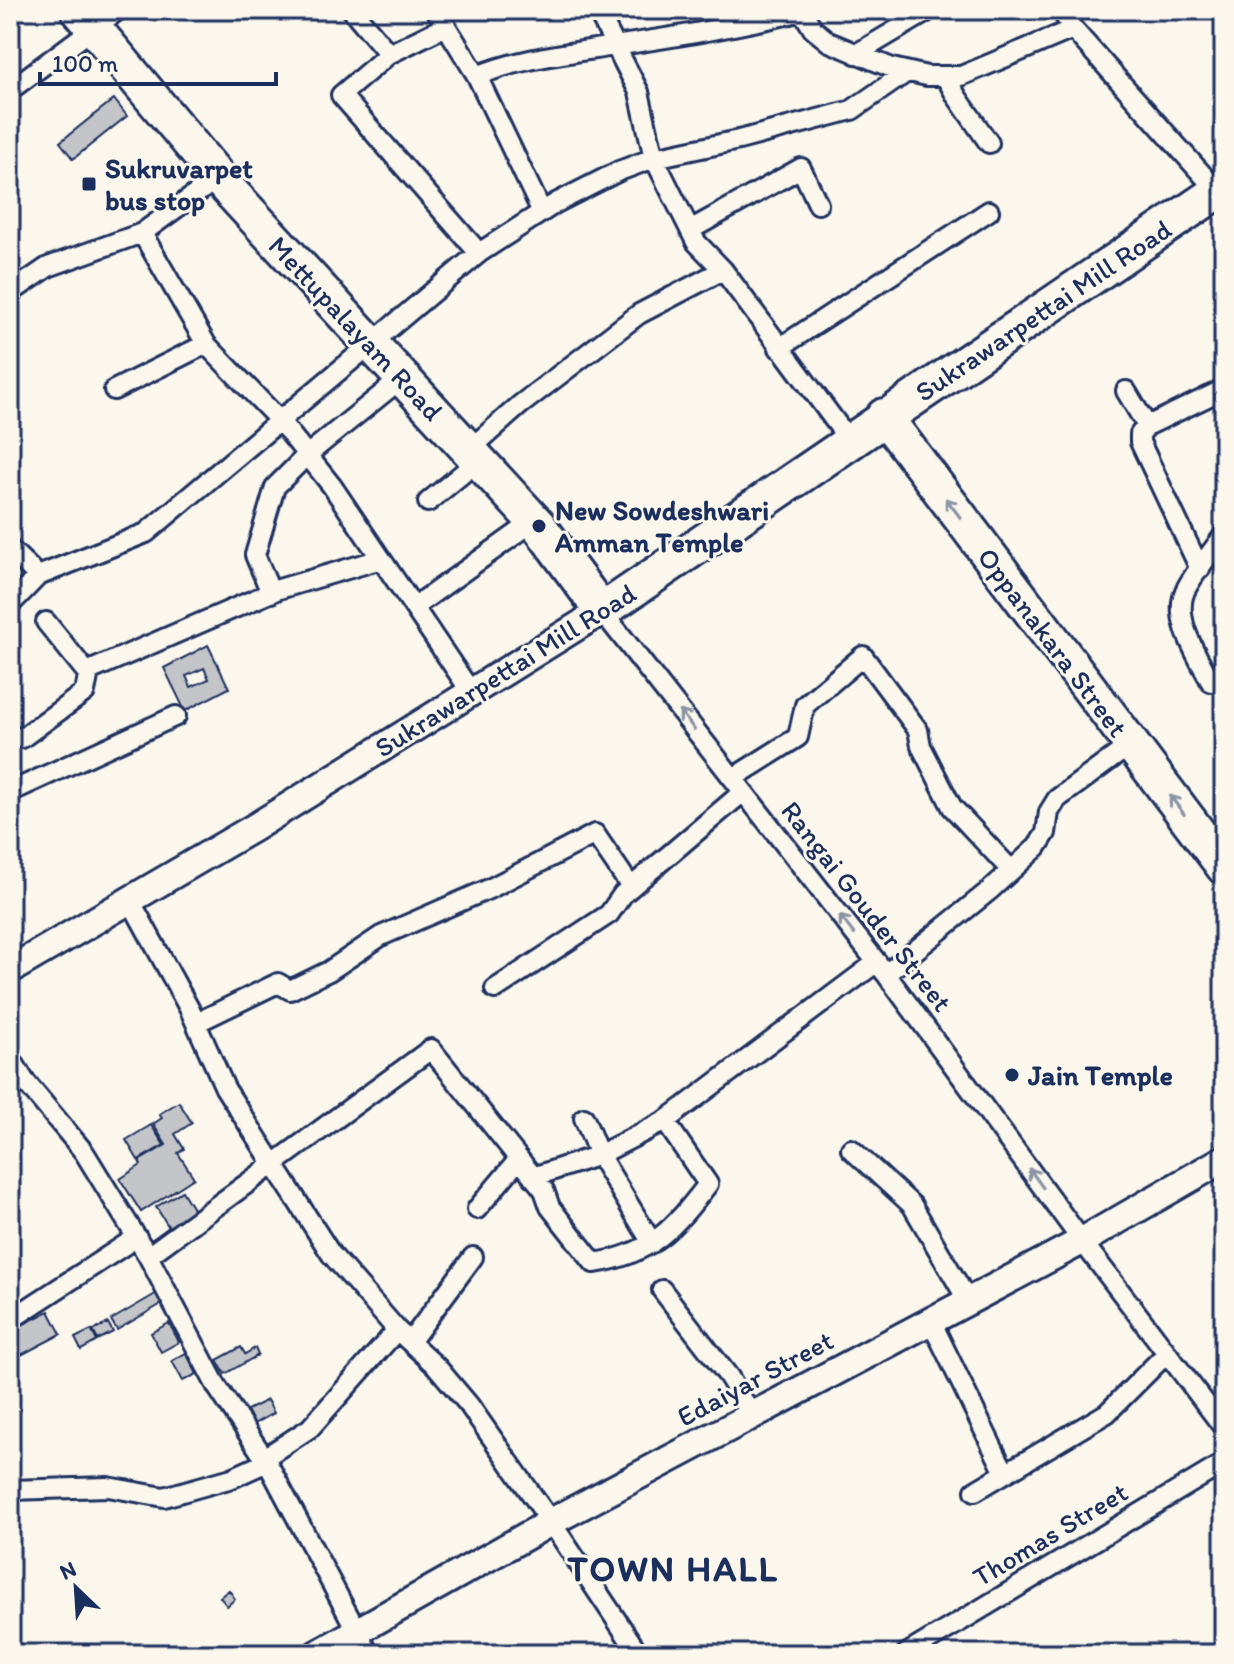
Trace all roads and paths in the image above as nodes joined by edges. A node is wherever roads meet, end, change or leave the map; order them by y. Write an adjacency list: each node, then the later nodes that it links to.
1 (352, 10): 10 (street)
2 (597, 10): 9 (street)
3 (930, 10): 11 (street)
4 (1061, 10): 8 (street)
5 (802, 11): 9 (street); 11 (street)
6 (97, 16): 15 (street); 18 (highway, Mettupalayam Road)
7 (441, 18): 10 (street); 13 (street)
8 (1073, 29): 14 (street); 19 (street)
9 (617, 46): 13 (street); 17 (street)
10 (389, 54): 25 (street)
11 (856, 54): 12 (street)
12 (907, 72): 14 (street); 17 (street)
13 (477, 76): 22 (street)
14 (945, 76): 16 (street)
15 (10, 90)
16 (989, 143)
17 (654, 158): 22 (street); 23 (street)
18 (218, 178): 24 (street); 29 (highway, Mettupalayam Road)
19 (1222, 194): 35 (highway, Sukrawarpettai Mill Road)
20 (818, 204): 23 (street)
21 (989, 211): 30 (street)
22 (542, 212): 25 (street)
23 (690, 230): 26 (street)
24 (142, 233): 27 (street); 28 (street)
25 (479, 253): 29 (street)
26 (723, 270): 30 (street); 40 (street)
27 (10, 293)
28 (206, 344): 33 (street); 36 (street)
29 (371, 346): 31 (highway, Mettupalayam Road); 36 (street)
30 (779, 348): 38 (street)
31 (402, 378): 39 (street); 40 (highway, Mettupalayam Road)
32 (1224, 389): 37 (street)
33 (114, 390)
34 (1126, 391): 37 (street)
35 (884, 416): 38 (highway, Sukrawarpettai Mill Road); 58 (highway, Oppanakara Street, one-way to 35)
36 (280, 421): 39 (street); 47 (street)
37 (1147, 426): 46 (street)
38 (849, 440): 51 (highway, Sukrawarpettai Mill Road)
39 (307, 455): 45 (street); 48 (street)
40 (474, 455): 41 (street); 42 (highway, Mettupalayam Road)
41 (428, 502)
42 (534, 521): 50 (street); 51 (highway, Mettupalayam Road)
43 (1224, 535): 46 (street)
44 (10, 549): 47 (street)
45 (381, 559): 48 (street); 50 (street)
46 (1200, 569): 54 (street)
47 (38, 576): 49 (street)
48 (271, 593): 53 (street)
49 (10, 605)
50 (414, 607): 55 (street)
51 (602, 611): 55 (street, Sukrawarpettai Mill Road); 59 (street, Rangai Gouder Street, one-way to 51)
52 (46, 622): 53 (street)
53 (88, 674): 57 (street)
54 (1211, 682)
55 (471, 692): 64 (street, Sukrawarpettai Mill Road)
56 (176, 716): 60 (street)
57 (10, 736)
58 (1130, 745): 61 (highway, Oppanakara Street, one-way to 58); 62 (street)
59 (738, 785): 62 (street); 63 (street); 65 (street, Rangai Gouder Street, one-way to 59)
60 (10, 792)
61 (1224, 867)
62 (1010, 869): 65 (street)
63 (631, 887): 67 (street); 68 (street)
64 (130, 900): 66 (street, Sukrawarpettai Mill Road); 68 (street)
65 (881, 968): 71 (street); 80 (street, Rangai Gouder Street, one-way to 65)
66 (10, 970)
67 (495, 989)
68 (196, 1023): 76 (street)
69 (10, 1057): 79 (street)
70 (584, 1118): 73 (street)
71 (665, 1121): 73 (street); 81 (street)
72 (851, 1149): 85 (street)
73 (599, 1155): 77 (street); 81 (street)
74 (519, 1159): 76 (street); 77 (street); 78 (street)
75 (1224, 1159): 80 (street, Edaiyar Street)
76 (273, 1165): 82 (street); 88 (street)
77 (533, 1177): 81 (street)
78 (477, 1209)
79 (137, 1237): 82 (street); 86 (street)
80 (1082, 1241): 85 (street, Edaiyar Street); 89 (street, Rangai Gouder Street)
81 (652, 1243)
82 (148, 1256): 92 (street)
83 (473, 1257): 88 (street)
84 (662, 1290): 90 (street)
85 (968, 1301): 87 (street, Edaiyar Street)
86 (10, 1320)
87 (931, 1321): 90 (street, Edaiyar Street); 94 (street)
88 (403, 1336): 92 (street); 97 (street)
89 (1167, 1353): 91 (street, Rangai Gouder Street); 94 (street)
90 (752, 1415): 97 (street, Edaiyar Street)
91 (1224, 1428)
92 (266, 1460): 95 (street); 98 (street)
93 (1224, 1463): 101 (street, Thomas Street)
94 (1005, 1473): 96 (street)
95 (10, 1490)
96 (975, 1491)
97 (551, 1522): 98 (street, Edaiyar Street); 100 (street)
98 (363, 1644): 99 (street, Edaiyar Street)
99 (317, 1654)
100 (639, 1654)
101 (906, 1654)

